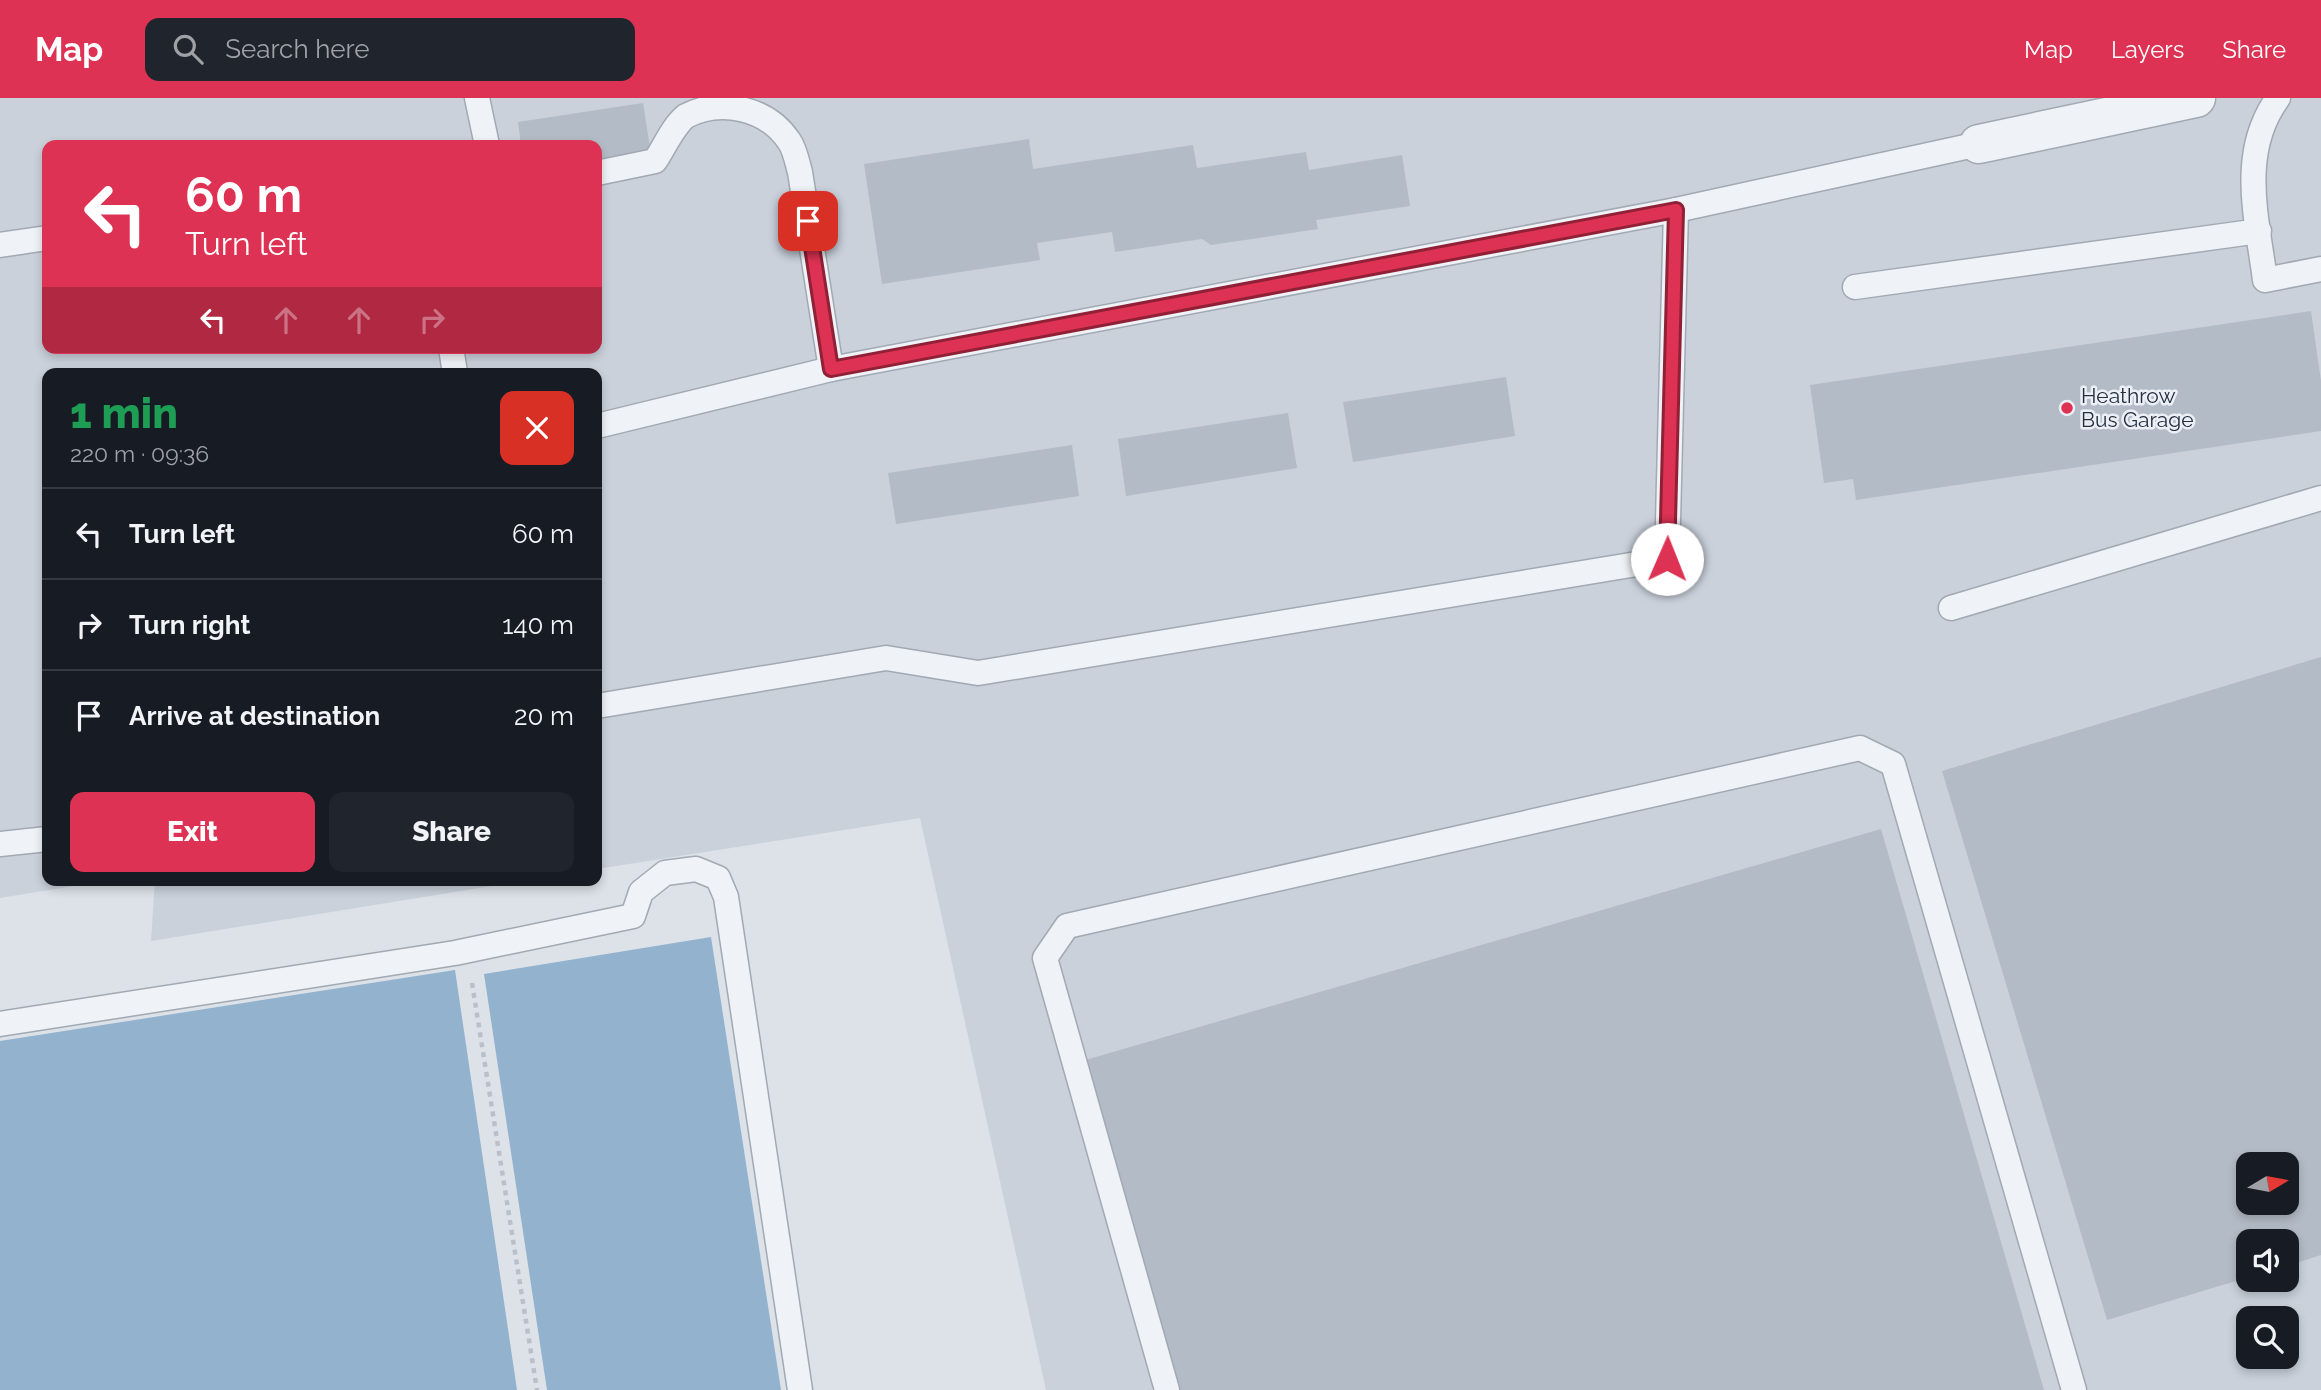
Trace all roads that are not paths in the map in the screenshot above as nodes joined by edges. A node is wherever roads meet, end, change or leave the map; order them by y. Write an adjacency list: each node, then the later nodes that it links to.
1 (477, 98): 4 (lane)
2 (2196, 98): 5 (street)
3 (2278, 98): 8 (lane)
4 (485, 140)
5 (1979, 144): 7 (lane)
6 (602, 172): 13 (lane)
7 (1676, 210): 13 (lane); 17 (lane)
8 (2259, 232): 11 (lane); 12 (lane)
9 (42, 239): 10 (lane)
10 (0, 245)
11 (2321, 268)
12 (1856, 287)
13 (831, 369): 14 (lane)
14 (602, 425)
15 (2321, 498): 16 (lane)
16 (1951, 608)
17 (602, 705)
18 (42, 840): 19 (lane)
19 (0, 844)
20 (0, 1024): 21 (lane)
21 (800, 1390)
22 (1167, 1390): 23 (lane)
23 (2074, 1390)

